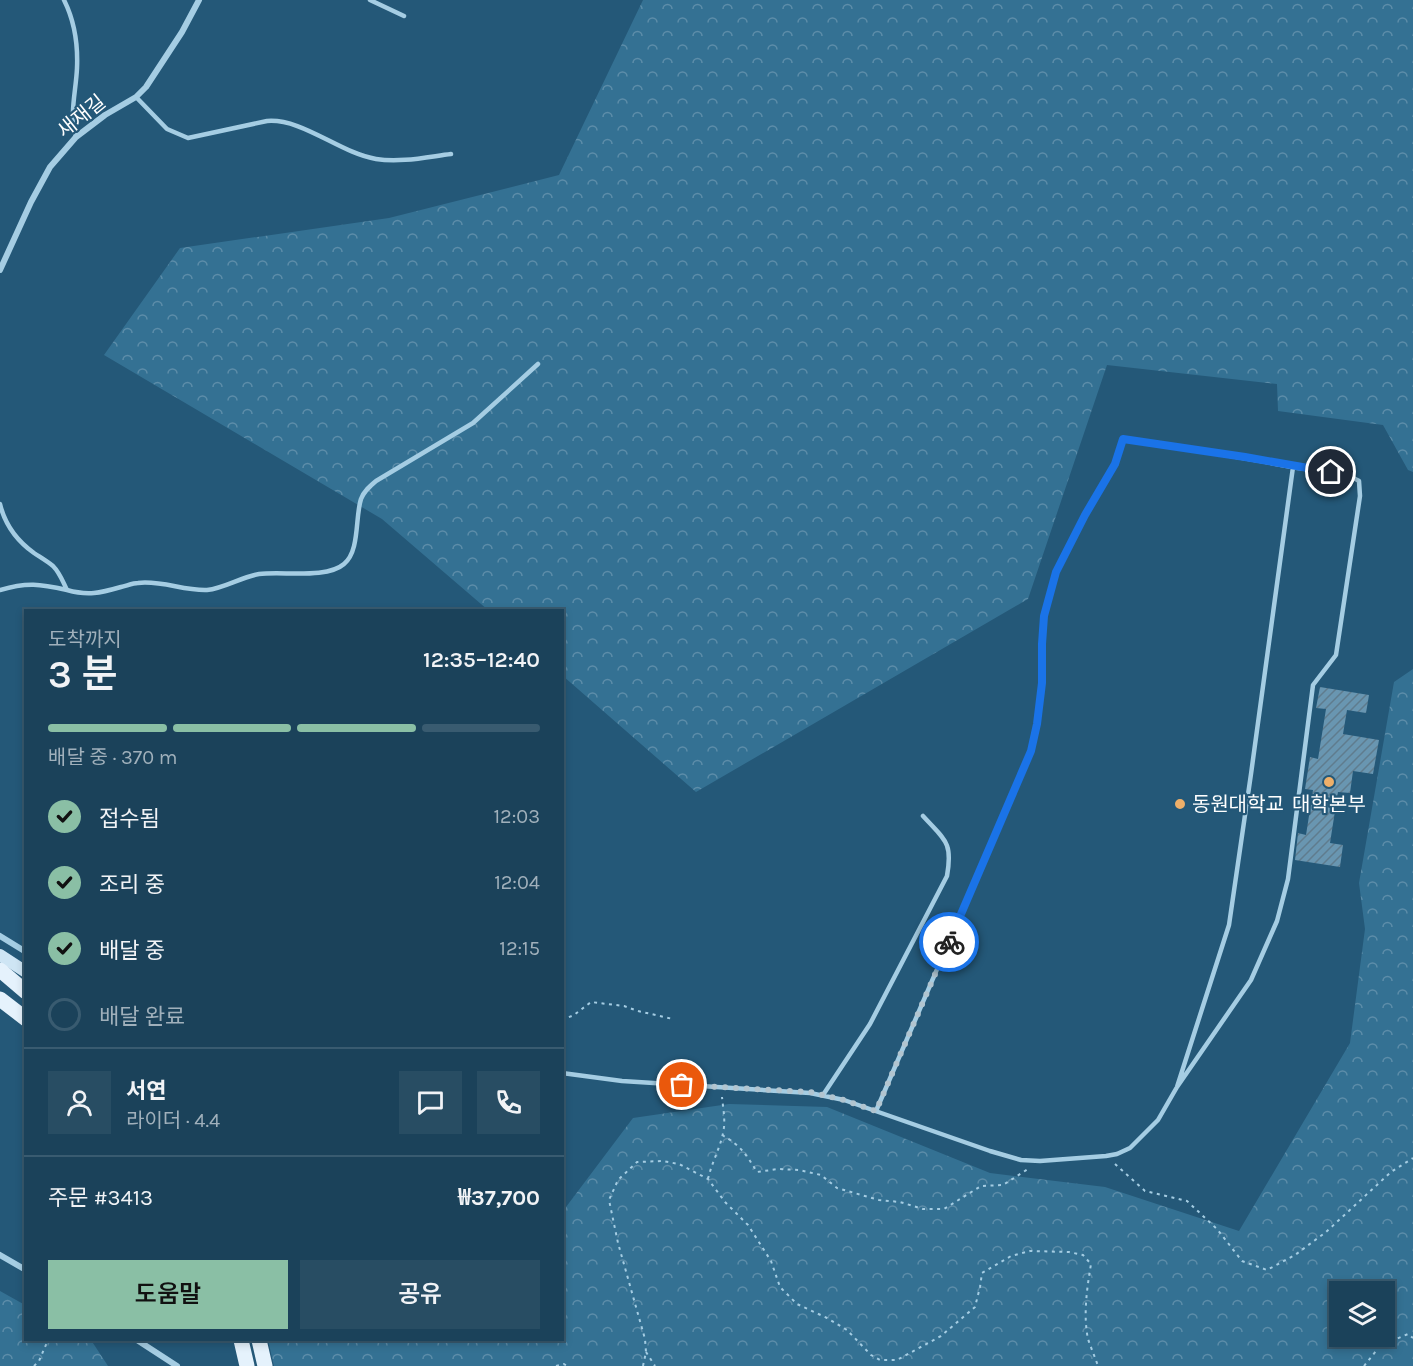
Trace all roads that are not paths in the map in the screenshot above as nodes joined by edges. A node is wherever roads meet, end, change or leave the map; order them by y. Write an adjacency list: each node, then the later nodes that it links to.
1 (64, 0): 6 (lane)
2 (199, 0): 5 (street, 새재길)
3 (370, 0): 4 (lane)
4 (404, 16)
5 (136, 97): 6 (street, 새재길); 7 (lane)
6 (76, 137): 8 (street, 새재길)
7 (451, 154)
8 (0, 270)
9 (537, 364): 13 (lane)
10 (1293, 467): 24 (lane); 24 (lane); 26 (lane)
11 (0, 504): 13 (lane)
12 (0, 590): 13 (lane)
13 (67, 590)
14 (923, 816): 25 (lane)
15 (0, 936): 16 (street)
16 (24, 951)
17 (0, 955): 19 (street)
18 (0, 970): 20 (main road)
19 (24, 971)
20 (24, 990)
21 (0, 999): 22 (main road)
22 (24, 1017)
23 (564, 1073): 25 (lane)
24 (1177, 1087): 26 (lane)
25 (824, 1095): 26 (lane)
26 (876, 1111)
27 (0, 1255): 28 (street)
28 (24, 1269)
29 (139, 1341): 32 (street)
30 (241, 1341): 33 (main road)
31 (259, 1341): 34 (main road)
32 (177, 1366)
33 (247, 1366)
34 (265, 1366)

